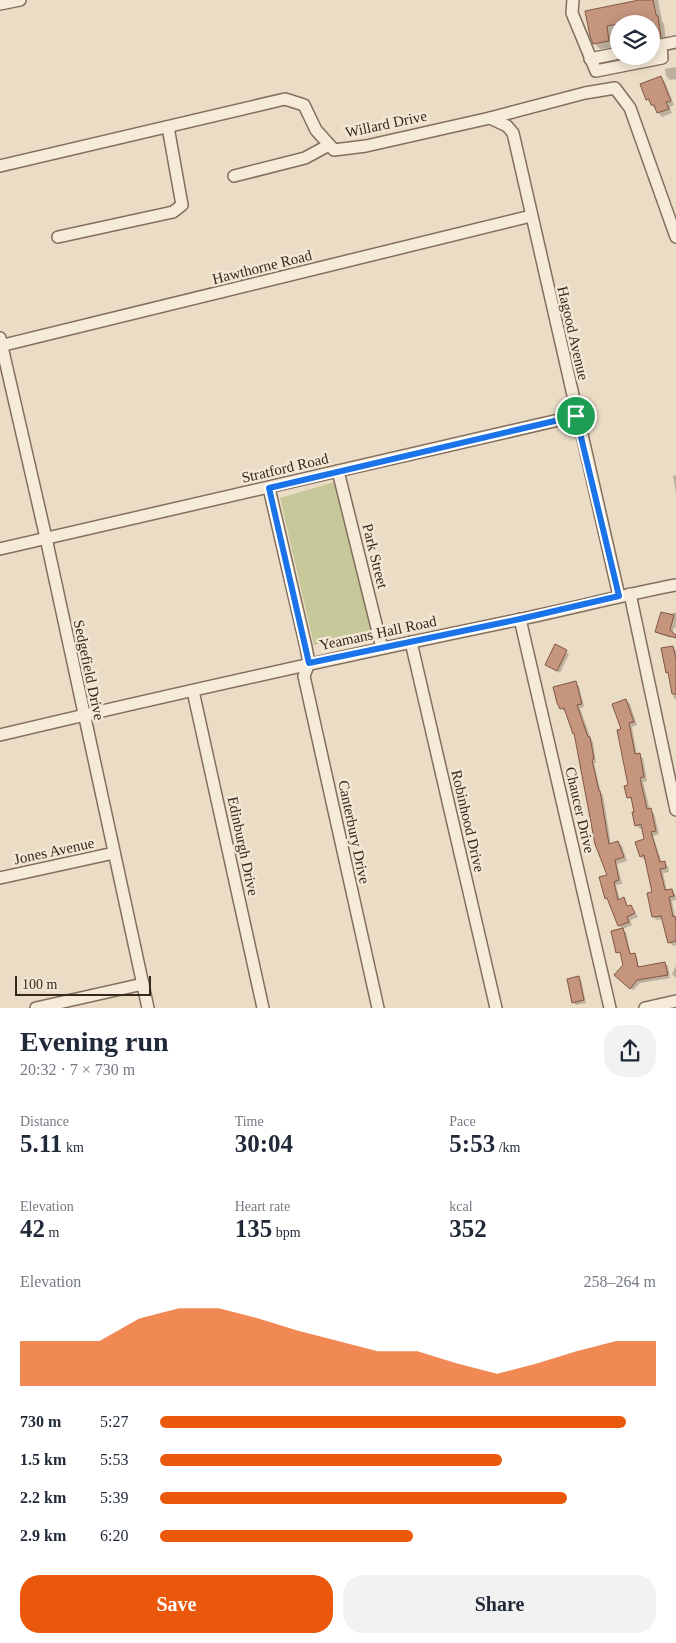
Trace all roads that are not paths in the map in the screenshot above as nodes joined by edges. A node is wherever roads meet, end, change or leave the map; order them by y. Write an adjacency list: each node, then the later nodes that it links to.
1 (20, 0): 3 (street)
2 (573, 0): 7 (street)
3 (3, 2)
4 (676, 42): 5 (street)
5 (660, 45)
6 (610, 55): 7 (street)
7 (590, 59): 8 (street)
8 (626, 65)
9 (490, 118): 11 (street, Willard Drive); 14 (street, Hagood Avenue); 16 (street, Willard Drive)
10 (168, 127): 11 (street, Willard Drive); 12 (street, Willard Drive); 15 (street)
11 (329, 145): 13 (street)
12 (0, 166)
13 (234, 176)
14 (531, 216): 17 (street, Hawthorne Road); 18 (street, Hagood Avenue)
15 (58, 237)
16 (676, 237)
17 (1, 343): 21 (street, Sedgefield Drive)
18 (576, 416): 19 (street, Stratford Road); 24 (street, Hagood Avenue)
19 (338, 472): 20 (street, Stratford Road); 27 (street, Park Street)
20 (269, 488): 21 (street, Stratford Road); 28 (street)
21 (46, 538): 22 (street, Stratford Road); 30 (street, Sedgefield Drive)
22 (0, 548)
23 (676, 585): 24 (street, Yeamans Hall Road)
24 (624, 595): 25 (street, Yeamans Hall Road); 32 (street, Hagood Avenue)
25 (520, 619): 26 (street, Yeamans Hall Road); 42 (street, Chaucer Drive)
26 (411, 642): 27 (street, Yeamans Hall Road); 41 (street, Robinhood Drive)
27 (382, 648): 28 (street, Yeamans Hall Road)
28 (309, 663): 29 (street, Yeamans Hall Road); 40 (street, Canterbury Drive)
29 (193, 691): 30 (street, Yeamans Hall Road); 39 (street, Edinburgh Drive)
30 (84, 715): 31 (street, Yeamans Hall Road); 33 (street, Sedgefield Drive)
31 (0, 735)
32 (676, 810)
33 (114, 853): 34 (street, Jones Avenue); 35 (street, Sedgefield Drive)
34 (0, 878)
35 (143, 984): 37 (street); 38 (street, Sedgefield Drive)
36 (676, 1001): 43 (street)
37 (36, 1008)
38 (148, 1008)
39 (263, 1008)
40 (378, 1008)
41 (496, 1008)
42 (610, 1008)
43 (645, 1008)

